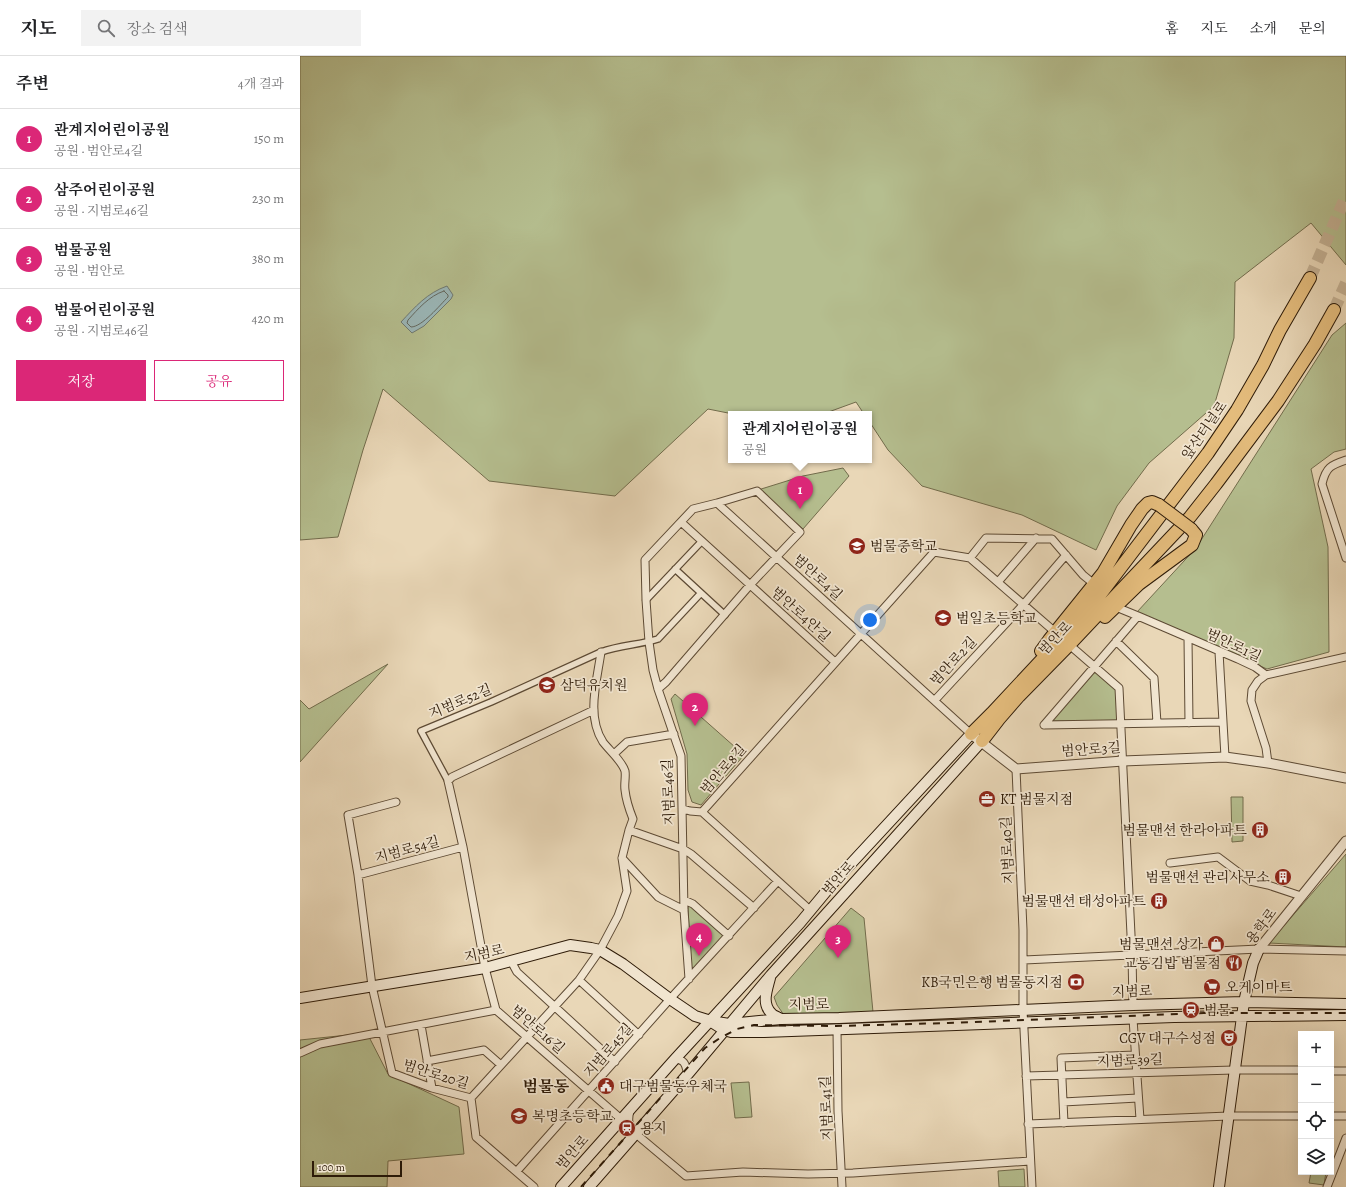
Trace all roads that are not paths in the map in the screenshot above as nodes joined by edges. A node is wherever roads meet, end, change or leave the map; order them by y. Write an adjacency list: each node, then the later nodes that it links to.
1 (1310, 278): 16 (highway, 앞산터널로)
2 (1334, 310): 16 (highway)
3 (1346, 460): 11 (street)
4 (717, 503): 5 (street); 9 (street, 범안로4길); 9 (street, 범안로4안길)
5 (681, 522): 7 (street, 범안로4안길); 17 (street, 지범로46길)
6 (1036, 538): 8 (street); 10 (street); 13 (street)
7 (702, 541): 12 (street); 14 (street, 범안로4안길)
8 (1066, 555): 16 (street); 18 (street, 범안로2길)
9 (777, 557): 14 (street, 범안로4안길); 22 (street, 범안로4길)
10 (970, 558): 13 (street); 22 (street)
11 (1346, 558)
12 (675, 569): 15 (street); 17 (street)
13 (998, 582): 18 (street)
14 (750, 586): 19 (street, 범안로4안길); 30 (street, 범안로4안길)
15 (701, 593): 19 (street); 25 (street)
16 (1108, 594): 16 (highway, bridge); 20 (street, 범안로1길); 21 (highway); 26 (highway); 33 (highway, 범안로); 35 (highway, 범안로)
17 (646, 600): 25 (street, 지범로46길)
18 (1023, 605): 21 (street); 36 (street, 범안로2길)
19 (725, 615): 34 (street, 범안로4안길)
20 (1138, 616): 23 (street, 범안로1길); 24 (street)
21 (1055, 632): 33 (highway)
22 (861, 633): 30 (street, 범안로8길); 36 (street, 범안로4길)
23 (1188, 638): 28 (street, 범안로1길); 38 (street)
24 (1116, 641): 31 (street); 40 (street)
25 (649, 642): 27 (street, 지범로52길); 34 (street, 지범로46길)
26 (1073, 648): 31 (street); 35 (highway)
27 (601, 652): 37 (street); 51 (street, 지범로52길)
28 (1219, 652): 32 (street, 범안로1길); 39 (street)
29 (1346, 656): 32 (street, 범안로1길)
30 (835, 662): 54 (street, 범안로8길)
31 (1094, 666): 41 (street); 41 (street)
32 (1266, 675): 48 (street)
33 (1020, 682): 43 (highway, 범안로)
34 (658, 689): 42 (street, 지범로46길)
35 (1019, 696): 44 (highway, 범안로)
36 (935, 700): 43 (street, 범안로4길)
37 (594, 710): 45 (street); 51 (street)
38 (1189, 722): 39 (street); 40 (street)
39 (1223, 722): 46 (street)
40 (1157, 723): 41 (street)
41 (1121, 724): 47 (street)
42 (674, 734): 45 (street); 53 (street, 지범로46길)
43 (971, 734): 44 (street); 67 (main road, 범안로)
44 (982, 741): 49 (street); 76 (main road, 범안로)
45 (614, 754): 55 (street)
46 (1225, 758): 47 (street, 범안로3길); 48 (street, 범안로3길)
47 (1123, 760): 49 (street, 범안로3길); 72 (street)
48 (1268, 763): 50 (street, 범안로3길)
49 (1016, 769): 73 (street, 지범로40길)
50 (1346, 778)
51 (448, 781): 57 (street, 지범로52길)
52 (396, 802): 61 (street)
53 (683, 809): 54 (street); 58 (street, 지범로46길)
54 (702, 812): 62 (street, 범안로8길)
55 (629, 830): 58 (street, 지범로46길); 59 (street)
56 (1346, 841): 63 (street, 용학로)
57 (464, 848): 61 (street, 지범로54길); 75 (street, 지범로52길)
58 (683, 849): 64 (street, 지범로46길); 65 (street, 지범로46길)
59 (622, 858): 66 (street); 70 (street)
60 (1170, 863): 63 (street)
61 (358, 875): 79 (street)
62 (778, 881): 65 (street); 67 (street, 범안로8길)
63 (1301, 896): 69 (street, 용학로)
64 (684, 900): 66 (street, 지범로46길); 68 (street)
65 (754, 908): 68 (street)
66 (684, 910): 77 (street, 지범로46길)
67 (810, 910): 92 (main road, 범안로)
68 (729, 936): 77 (street)
69 (1259, 949): 71 (street); 72 (street); 82 (main road, 용학로)
70 (600, 950): 74 (main road, 지범로); 78 (street); 81 (main road, 지범로)
71 (1346, 951)
72 (1132, 954): 73 (street); 84 (street)
73 (1024, 958): 87 (street)
74 (511, 961): 75 (main road, 지범로); 85 (street)
75 (485, 968): 79 (main road, 지범로); 86 (street, 지범로52길)
76 (771, 975): 90 (main road); 95 (main road, 범안로)
77 (690, 979): 81 (street)
78 (579, 980): 85 (street); 98 (street)
79 (372, 986): 80 (main road, 지범로); 97 (street)
80 (300, 998)
81 (670, 999): 92 (main road, 지범로); 98 (street, 지범로45길)
82 (1244, 1002): 83 (main road, 지범로); 84 (main road, 지범로); 89 (main road, 용학로)
83 (1346, 1004)
84 (1133, 1005): 87 (main road, 지범로)
85 (555, 1006): 99 (street); 104 (street)
86 (496, 1010): 94 (street, 범안로16길); 99 (street, 범안로16길)
87 (1023, 1010): 90 (main road, 지범로); 93 (street)
88 (1346, 1015): 89 (main road)
89 (1241, 1016): 91 (main road); 106 (main road, 용학로)
90 (781, 1019): 95 (main road, 지범로)
91 (1133, 1019): 93 (main road); 101 (street)
92 (710, 1021): 95 (main road, 지범로); 102 (main road, 범안로)
93 (1024, 1023): 96 (main road); 113 (street)
94 (421, 1024): 97 (street, 범안로16길); 103 (street)
95 (727, 1027): 96 (main road); 111 (main road, 범안로)
96 (837, 1029): 132 (street, 지범로41길)
97 (383, 1032): 100 (street, 범안로16길); 114 (street, 범안로20길)
98 (639, 1035): 104 (street, 지범로45길)
99 (527, 1036): 105 (street); 115 (street, 범안로16길)
100 (300, 1054)
101 (1135, 1055): 110 (street); 112 (street)
102 (675, 1059): 111 (street); 119 (main road, 범안로)
103 (427, 1061): 105 (street); 114 (street)
104 (615, 1062): 115 (street, 지범로45길)
105 (501, 1065): 116 (street)
106 (1234, 1070): 107 (street); 110 (street, 지범로39길); 120 (main road, 용학로)
107 (1298, 1070)
108 (1334, 1071): 109 (street)
109 (1346, 1071)
110 (1137, 1073): 112 (street, 지범로39길); 117 (street)
111 (688, 1074): 128 (main road, 범안로)
112 (1062, 1075): 113 (street, 지범로39길); 118 (street)
113 (1026, 1076): 127 (street)
114 (432, 1088): 116 (street, 범안로20길)
115 (589, 1091): 124 (street, 범안로16길); 131 (street, 지범로45길)
116 (471, 1098): 131 (street, 범안로20길)
117 (1138, 1098): 118 (street); 125 (street)
118 (1063, 1102): 126 (street)
119 (632, 1107): 124 (main road, 범안로); 128 (street)
120 (1229, 1116): 121 (street); 125 (street); 138 (main road, 용학로)
121 (1298, 1116)
122 (1334, 1116): 123 (street)
123 (1346, 1116)
124 (621, 1119): 134 (main road, 범안로)
125 (1140, 1120): 126 (street)
126 (1064, 1123): 127 (street)
127 (1028, 1124): 130 (street)
128 (636, 1134): 132 (street); 135 (main road, 범안로)
129 (1346, 1138): 139 (street)
130 (1030, 1161): 132 (street); 137 (street)
131 (517, 1171): 133 (street, 범안로20길)
132 (842, 1173): 136 (street, 지범로41길)
133 (534, 1187)
134 (560, 1187)
135 (589, 1187)
136 (842, 1187)
137 (1032, 1187)
138 (1218, 1187)
139 (1327, 1187)

